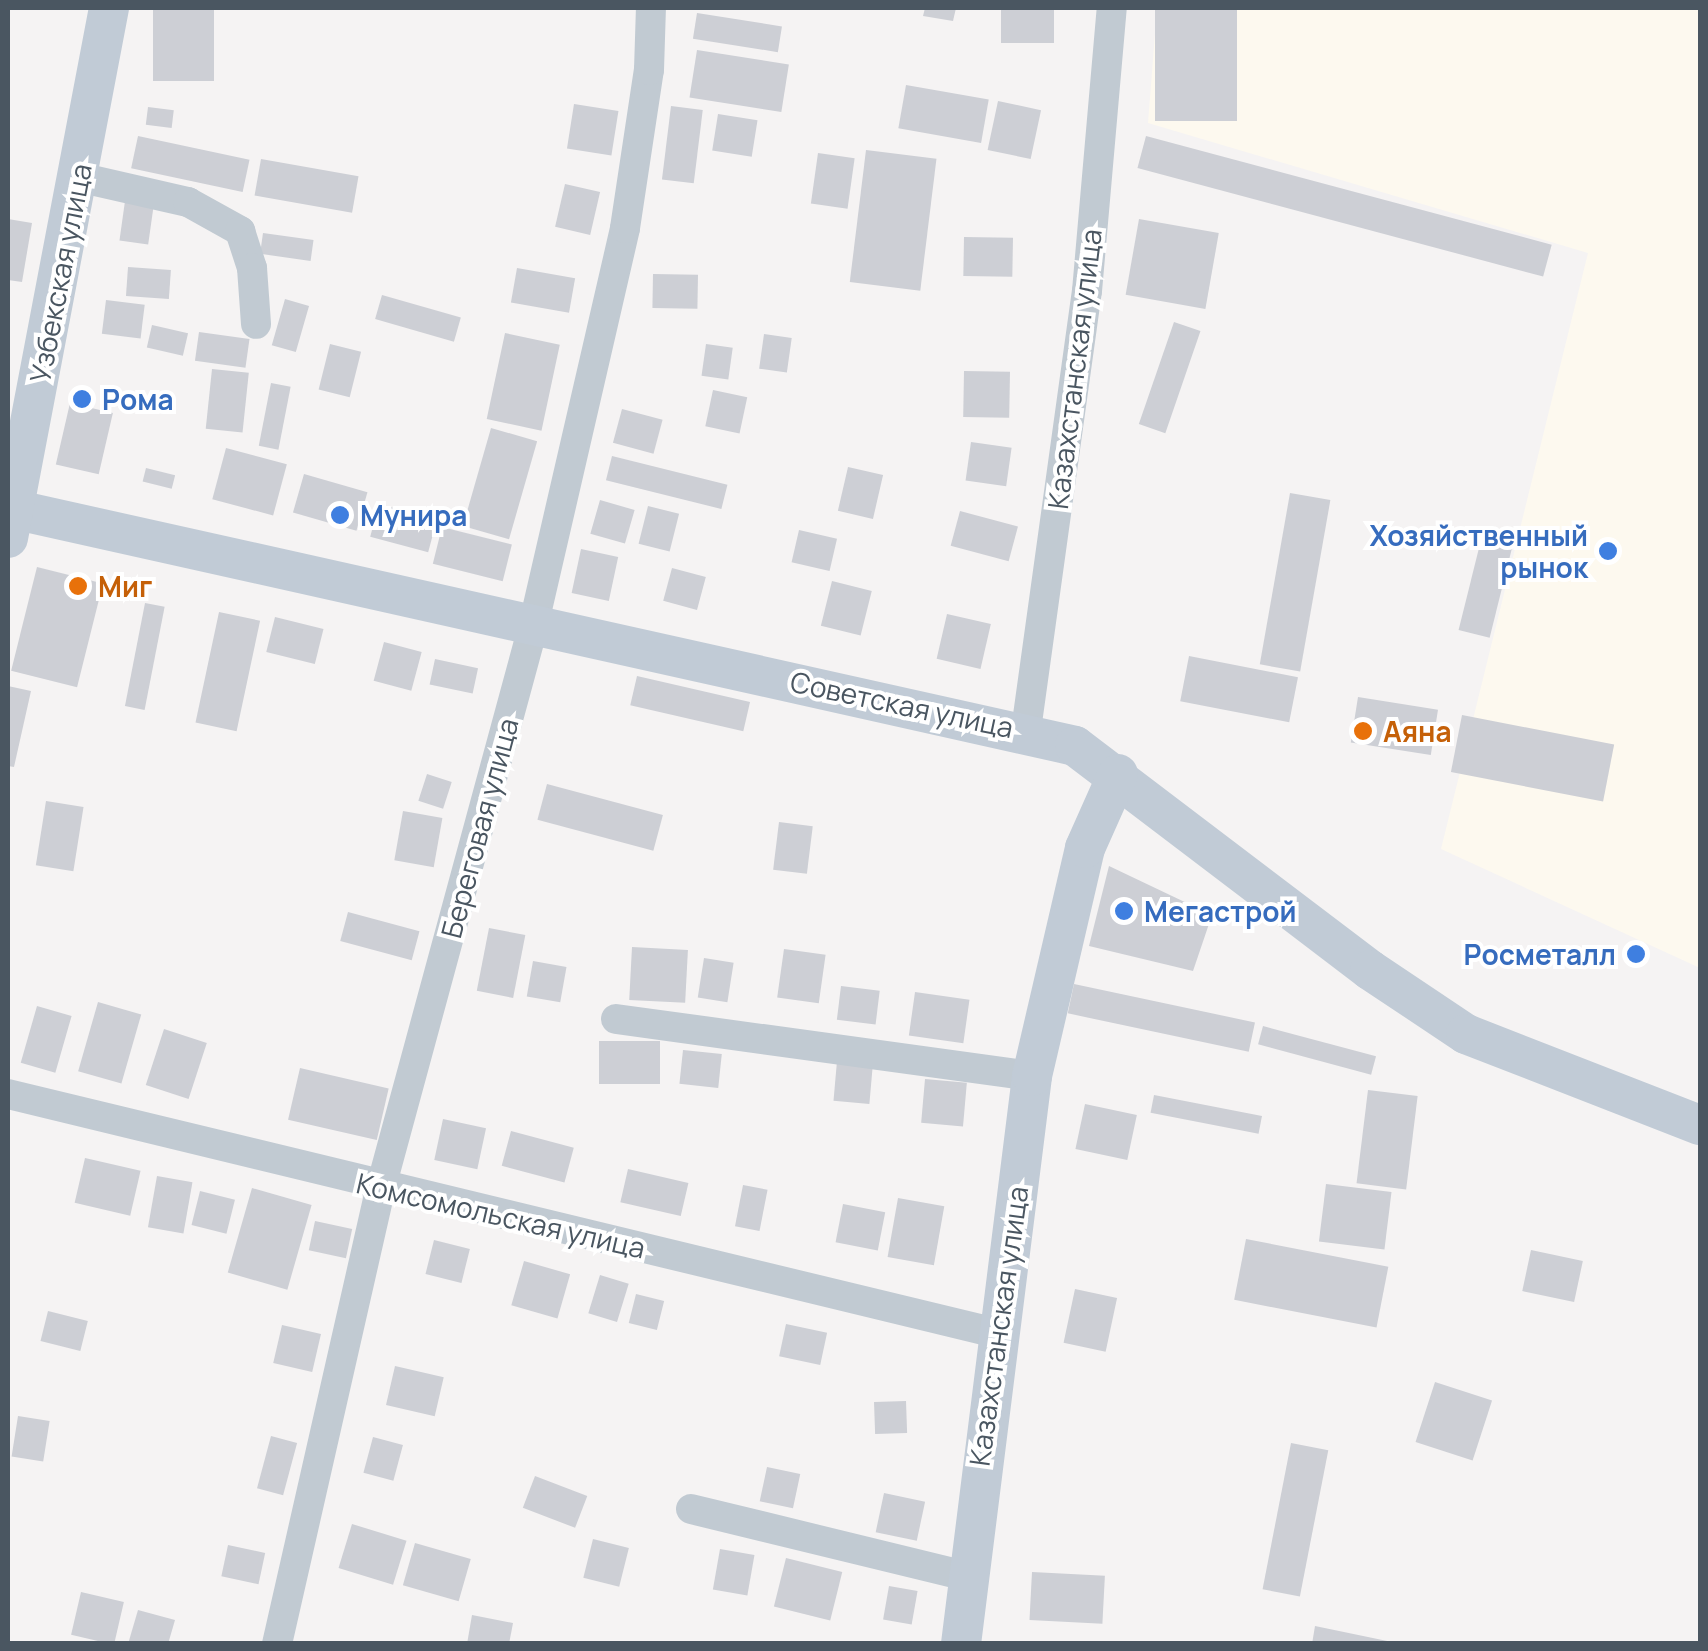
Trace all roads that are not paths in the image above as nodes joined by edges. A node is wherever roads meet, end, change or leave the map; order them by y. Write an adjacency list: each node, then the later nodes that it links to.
1 (108, 8): 4 (main road, Узбекская улица)
2 (651, 8): 7 (street, Береговая улица)
3 (1112, 8): 8 (street, Казахстанская улица)
4 (78, 177): 5 (street); 6 (main road, Узбекская улица)
5 (256, 324)
6 (10, 518): 7 (main road, Советская улица)
7 (534, 627): 8 (main road, Советская улица); 14 (street, Береговая улица)
8 (1026, 730): 9 (main road, Советская улица)
9 (1118, 774): 11 (main road, Казахстанская улица); 13 (main road, Советская улица)
10 (616, 1019): 11 (street)
11 (1032, 1076): 15 (main road, Казахстанская улица)
12 (8, 1094): 14 (street, Комсомольская улица)
13 (1700, 1126)
14 (381, 1188): 15 (street, Комсомольская улица); 18 (street, Береговая улица)
15 (996, 1332): 17 (main road, Казахстанская улица)
16 (690, 1509): 17 (street)
17 (965, 1576): 19 (main road, Казахстанская улица)
18 (277, 1644)
19 (961, 1644)

